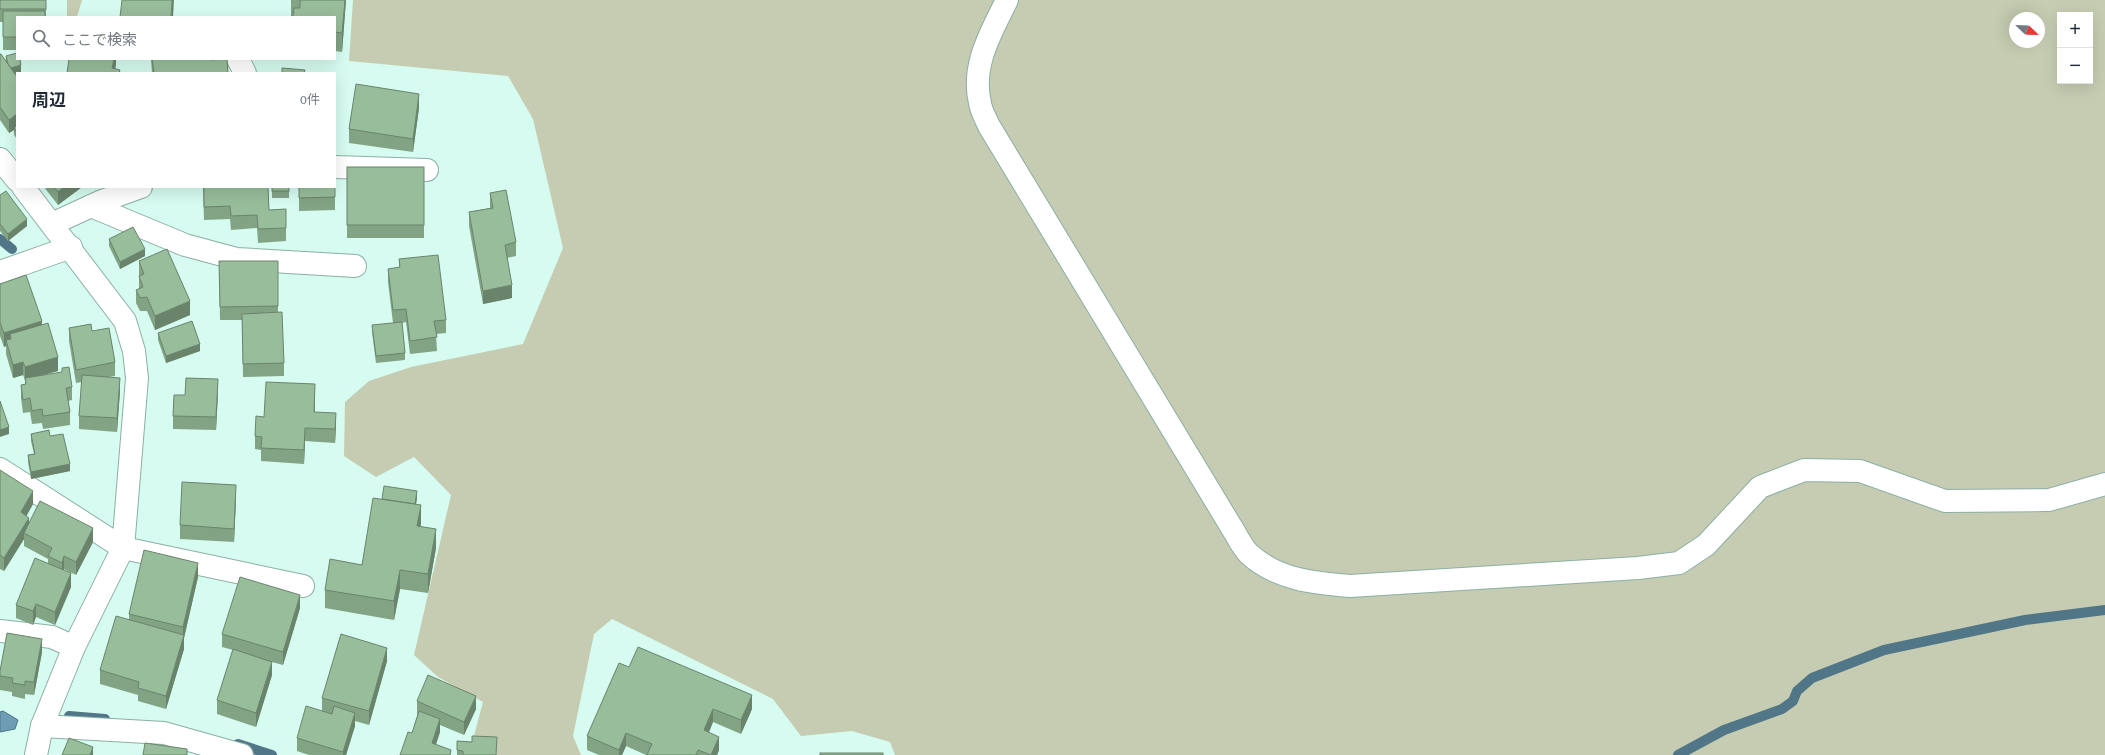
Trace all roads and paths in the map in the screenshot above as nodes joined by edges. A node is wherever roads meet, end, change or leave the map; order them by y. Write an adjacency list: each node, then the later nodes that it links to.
1 (1007, 0): 16 (street)
2 (238, 60): 3 (street)
3 (244, 72)
4 (0, 159): 7 (street)
5 (336, 167): 6 (street)
6 (427, 170)
7 (16, 179)
8 (24, 188): 11 (street)
9 (138, 188): 10 (street)
10 (91, 206): 11 (street); 13 (street)
11 (52, 224): 12 (street)
12 (70, 247): 14 (street); 17 (street)
13 (355, 266)
14 (0, 272)
15 (0, 469): 17 (street)
16 (2105, 484)
17 (123, 548): 18 (street); 20 (street)
18 (303, 586)
19 (0, 631): 20 (street)
20 (74, 647): 21 (street)
21 (42, 726): 22 (street); 23 (street)
22 (36, 755)
23 (242, 755)

